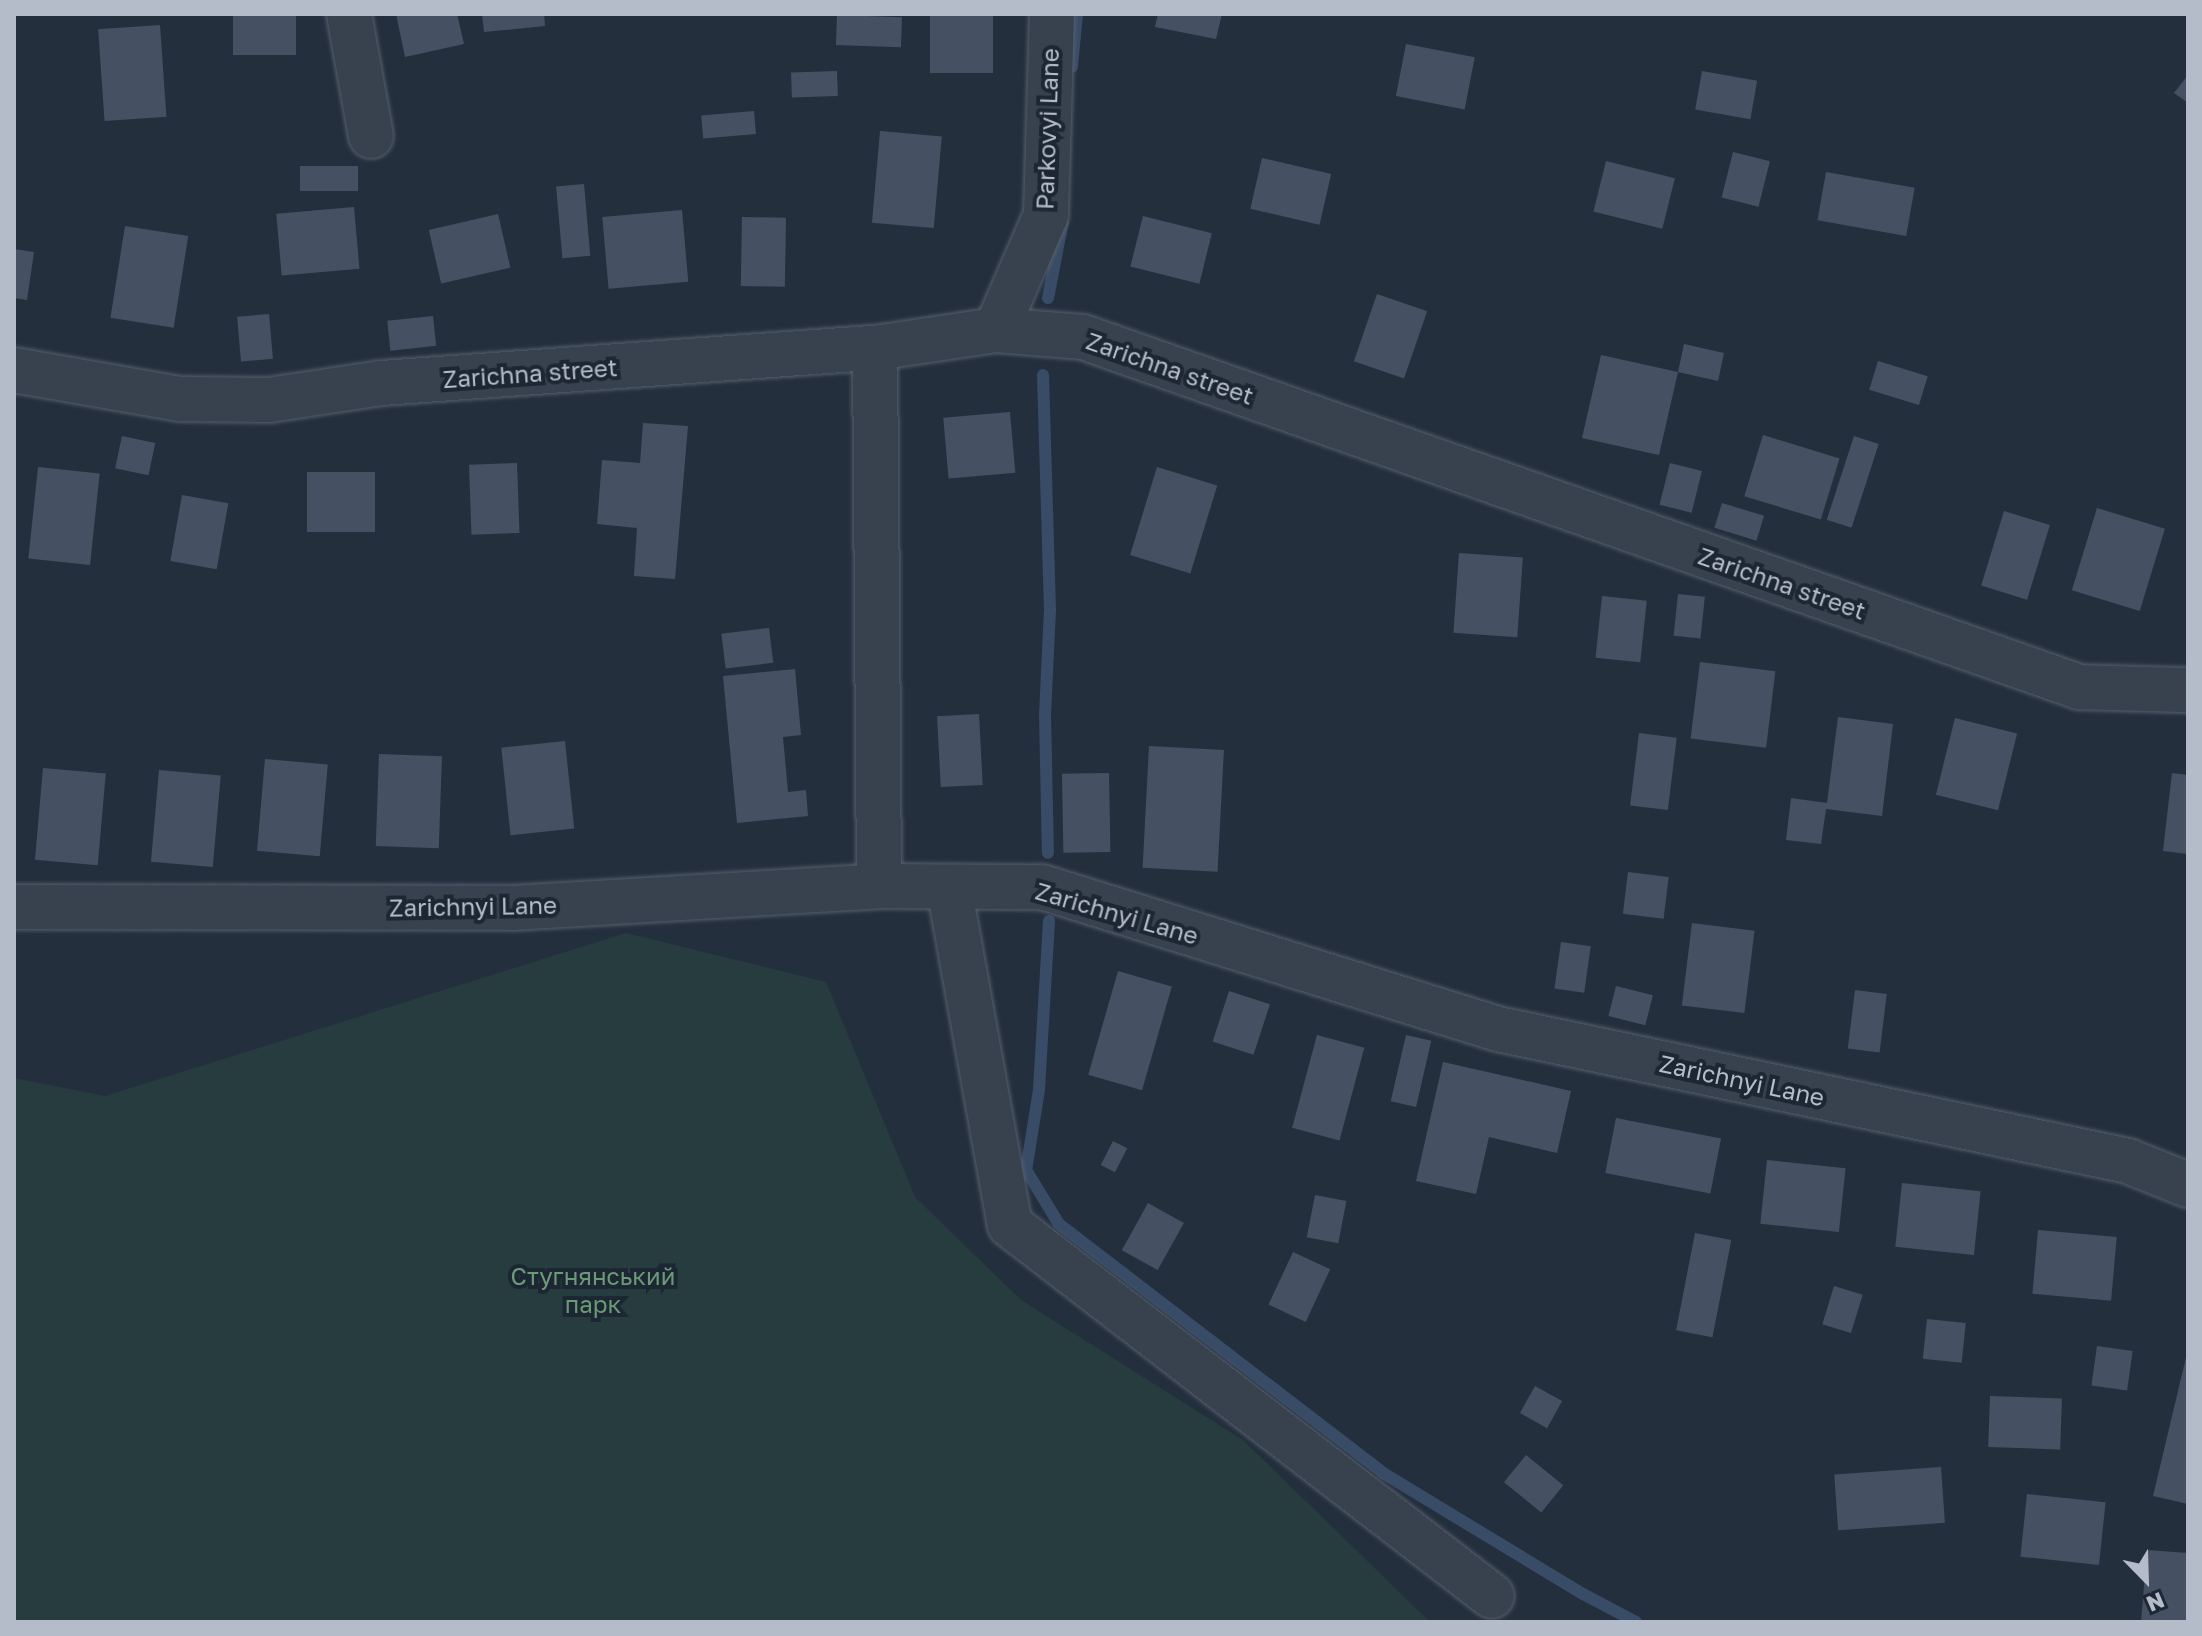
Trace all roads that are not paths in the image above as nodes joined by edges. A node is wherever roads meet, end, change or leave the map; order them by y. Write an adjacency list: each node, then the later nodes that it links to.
1 (349, 14): 3 (street)
2 (1052, 14): 4 (street, Parkovyi Lane)
3 (371, 136)
4 (996, 330): 5 (street, Zarichna street); 7 (street, Zarichna street)
5 (875, 348): 6 (street, Zarichna street); 8 (street)
6 (14, 370)
7 (2188, 690)
8 (879, 886): 9 (street, Zarichnyi Lane); 10 (street, Zarichnyi Lane)
9 (949, 887): 11 (street, Zarichnyi Lane); 12 (street)
10 (14, 907)
11 (2188, 1185)
12 (1492, 1596)

